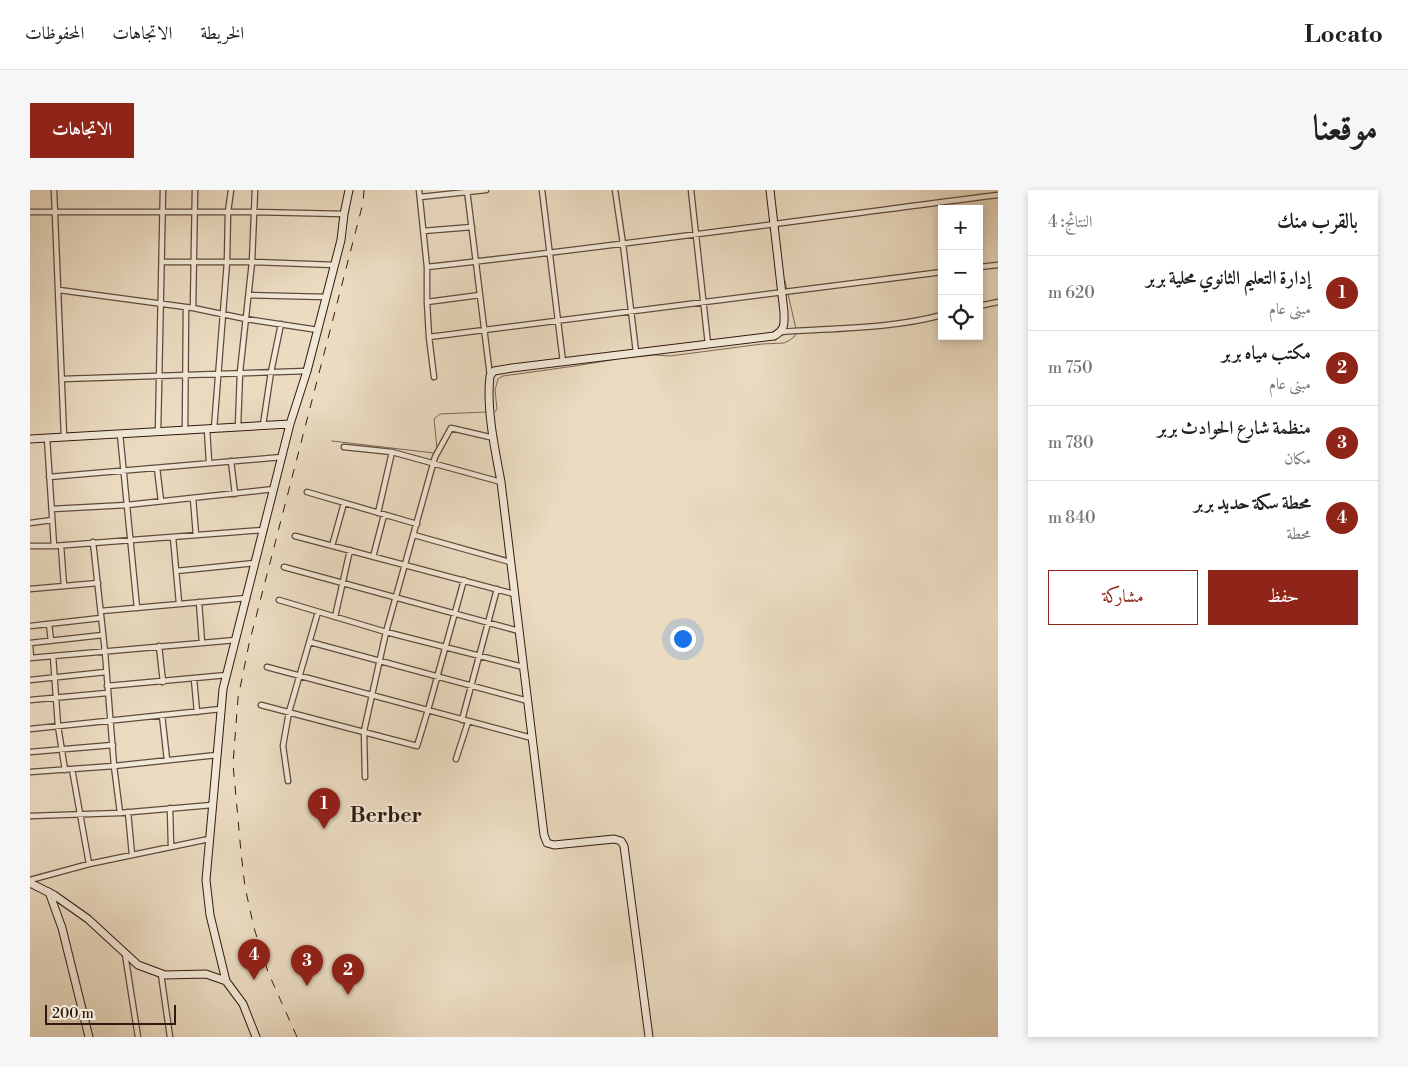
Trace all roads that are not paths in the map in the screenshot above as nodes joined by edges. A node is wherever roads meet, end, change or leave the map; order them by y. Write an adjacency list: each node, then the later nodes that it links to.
1 (54, 190): 17 (street)
2 (163, 190): 21 (street)
3 (195, 190): 18 (street)
4 (231, 190): 19 (street)
5 (255, 190): 20 (street)
6 (350, 190): 22 (street)
7 (419, 190): 15 (street)
8 (486, 190): 13 (street)
9 (542, 190): 28 (street)
10 (615, 190): 27 (street)
11 (691, 190): 26 (street)
12 (770, 190): 23 (street)
13 (467, 191): 15 (street); 24 (street)
14 (998, 195): 23 (street)
15 (420, 197): 25 (street)
16 (30, 212): 17 (street)
17 (54, 212): 21 (street); 39 (street)
18 (195, 212): 19 (street); 21 (street); 29 (street)
19 (228, 212): 20 (street); 31 (street)
20 (253, 212): 22 (street); 32 (street)
21 (162, 213): 30 (street)
22 (344, 214): 34 (street)
23 (774, 223): 26 (street); 40 (street)
24 (472, 227): 25 (street); 33 (street)
25 (423, 231): 36 (street)
26 (697, 234): 27 (street); 45 (street)
27 (623, 244): 28 (street); 51 (street)
28 (549, 254): 33 (street); 55 (street)
29 (195, 261): 30 (street); 31 (street); 50 (street)
30 (162, 262): 47 (street)
31 (227, 262): 32 (street); 52 (street)
32 (252, 262): 34 (street); 41 (street)
33 (476, 262): 36 (street); 42 (street)
34 (334, 265): 43 (street)
35 (998, 265): 37 (street)
36 (427, 267): 44 (street)
37 (983, 267)
38 (938, 272): 40 (street)
39 (59, 290): 47 (street); 72 (street)
40 (782, 291): 45 (street); 59 (street)
41 (249, 295): 43 (street); 54 (street)
42 (480, 295): 44 (street); 58 (street)
43 (326, 296): 57 (street)
44 (428, 302): 60 (street)
45 (703, 302): 51 (street); 61 (street)
46 (998, 302): 48 (street)
47 (160, 305): 49 (street); 68 (street)
48 (983, 305)
49 (186, 308): 50 (street); 69 (street)
50 (194, 308): 52 (street)
51 (630, 312): 55 (street); 62 (street)
52 (223, 314): 54 (street); 67 (street)
53 (938, 316): 59 (street)
54 (246, 319): 56 (street); 65 (street)
55 (558, 321): 58 (street); 63 (street)
56 (281, 324): 57 (street); 66 (street)
57 (318, 330): 64 (street)
58 (484, 331): 60 (street); 70 (street)
59 (781, 332): 61 (street)
60 (429, 337): 71 (street)
61 (708, 344): 62 (street)
62 (636, 352): 63 (street)
63 (563, 362): 70 (street)
64 (307, 371): 66 (street); 73 (street)
65 (240, 372): 66 (street); 67 (street); 75 (street)
66 (271, 372): 74 (street)
67 (218, 373): 69 (street); 76 (street)
68 (158, 375): 69 (street); 72 (street); 78 (street)
69 (185, 375): 77 (street)
70 (490, 376): 82 (street)
71 (434, 377)
72 (62, 379): 80 (street)
73 (290, 424): 74 (street); 86 (street)
74 (263, 425): 75 (street)
75 (238, 427): 76 (street)
76 (210, 429): 77 (street); 88 (street)
77 (185, 431): 78 (street)
78 (158, 432): 79 (street)
79 (120, 434): 80 (street); 91 (street)
80 (64, 437): 81 (street)
81 (48, 438): 83 (street); 92 (street)
82 (494, 438): 89 (street); 93 (street)
83 (30, 439)
84 (344, 447): 85 (street)
85 (392, 452): 89 (street); 102 (street)
86 (282, 457): 87 (street); 94 (street)
87 (231, 461): 88 (street); 96 (street)
88 (209, 462): 90 (street)
89 (433, 465): 93 (street); 106 (street)
90 (157, 468): 91 (street); 98 (street)
91 (124, 472): 92 (street); 100 (street)
92 (50, 478): 101 (street)
93 (500, 482): 120 (street)
94 (274, 489): 96 (street); 107 (street)
95 (307, 492): 99 (street)
96 (235, 494): 97 (street)
97 (193, 498): 98 (street); 108 (street)
98 (160, 501): 100 (street)
99 (344, 503): 102 (street); 117 (street)
100 (126, 505): 101 (street); 112 (street)
101 (52, 509): 104 (street)
102 (378, 513): 103 (street)
103 (384, 515): 106 (street); 119 (street)
104 (52, 520): 105 (street); 115 (street)
105 (30, 523)
106 (417, 524): 109 (street)
107 (264, 530): 108 (street); 121 (street)
108 (196, 535): 111 (street)
109 (414, 535): 120 (street); 122 (street)
110 (295, 536): 117 (street)
111 (173, 537): 112 (street); 124 (street)
112 (130, 541): 113 (street); 137 (street)
113 (93, 542): 116 (street); 126 (street)
114 (30, 546): 115 (street)
115 (54, 546): 116 (street)
116 (61, 546): 128 (street)
117 (332, 546): 118 (street)
118 (350, 550): 119 (street); 127 (street)
119 (373, 557): 122 (street)
120 (510, 562): 131 (street)
121 (256, 563): 124 (street); 133 (street)
122 (405, 566): 125 (street); 132 (street)
123 (284, 567): 127 (street)
124 (176, 571): 136 (street)
125 (464, 580): 130 (street); 140 (street)
126 (98, 583): 128 (street); 138 (street)
127 (344, 583): 132 (street); 141 (street)
128 (64, 586): 129 (street)
129 (30, 589)
130 (497, 589): 131 (street); 143 (street)
131 (514, 594): 146 (street)
132 (396, 597): 140 (street); 147 (street)
133 (247, 598): 135 (street); 149 (street)
134 (279, 600): 139 (street)
135 (199, 602): 136 (street); 152 (street)
136 (179, 603): 137 (street)
137 (137, 608): 138 (street)
138 (101, 612): 142 (street)
139 (318, 612): 141 (street); 151 (street)
140 (455, 613): 143 (street); 155 (street)
141 (335, 617): 147 (street)
142 (102, 618): 144 (street); 148 (street)
143 (487, 622): 146 (street); 158 (street)
144 (49, 624): 145 (street); 150 (street)
145 (30, 626)
146 (519, 631): 162 (street)
147 (386, 632): 155 (street); 160 (street)
148 (103, 635): 150 (street); 156 (street)
149 (236, 640): 152 (street); 164 (street)
150 (51, 641): 153 (street)
151 (310, 642): 160 (street); 167 (street)
152 (202, 643): 154 (street)
153 (30, 644): 159 (street)
154 (159, 646): 156 (street); 170 (street)
155 (444, 648): 158 (street); 165 (street)
156 (105, 652): 157 (street); 163 (street)
157 (53, 656): 159 (street); 166 (street)
158 (479, 656): 162 (street); 171 (street)
159 (31, 658)
160 (379, 661): 165 (street); 174 (street)
161 (267, 667): 167 (street)
162 (524, 667): 177 (street)
163 (106, 672): 166 (street); 172 (street)
164 (227, 675): 168 (street); 179 (street)
165 (437, 676): 171 (street); 180 (street)
166 (55, 677): 169 (street); 175 (street)
167 (300, 677): 174 (street); 182 (street)
168 (194, 679): 170 (street); 181 (street)
169 (30, 680)
170 (163, 682): 172 (street)
171 (471, 685): 177 (street); 184 (street)
172 (107, 686): 173 (street)
173 (107, 693): 175 (street); 185 (street)
174 (371, 695): 180 (street); 189 (street)
175 (55, 698): 176 (street); 187 (street)
176 (30, 700)
177 (528, 701): 190 (street)
178 (261, 704): 182 (street)
179 (221, 709): 181 (street); 194 (street)
180 (428, 710): 184 (street); 189 (street)
181 (197, 712): 183 (street)
182 (289, 712): 189 (street); 202 (street)
183 (162, 716): 185 (street); 196 (street)
184 (462, 720): 186 (street)
185 (111, 721): 187 (street); 191 (street)
186 (468, 722): 190 (street); 195 (street)
187 (58, 726): 188 (street); 192 (street)
188 (30, 729)
189 (364, 731): 201 (street)
190 (532, 738): 222 (street)
191 (113, 744): 192 (street); 197 (street)
192 (63, 749): 193 (street); 199 (street)
193 (30, 752)
194 (217, 755): 196 (street); 203 (street)
195 (456, 759)
196 (167, 760): 197 (street)
197 (114, 766): 198 (street); 206 (street)
198 (72, 769): 199 (street); 207 (street)
199 (65, 770): 200 (street)
200 (30, 772)
201 (366, 777)
202 (288, 781)
203 (212, 805): 204 (street); 209 (street)
204 (170, 808): 205 (street); 210 (street)
205 (128, 812): 206 (street); 211 (street)
206 (120, 813): 207 (street)
207 (80, 814): 208 (street); 212 (street)
208 (30, 816)
209 (209, 839): 210 (street); 217 (street)
210 (171, 847): 211 (street)
211 (132, 855): 212 (street)
212 (89, 864): 213 (street)
213 (30, 882): 214 (street)
214 (48, 892): 215 (street); 218 (street)
215 (125, 953): 216 (street); 219 (street)
216 (161, 974): 217 (street); 220 (street)
217 (226, 981): 221 (street)
218 (89, 1037)
219 (138, 1037)
220 (170, 1037)
221 (256, 1037)
222 (649, 1037)

